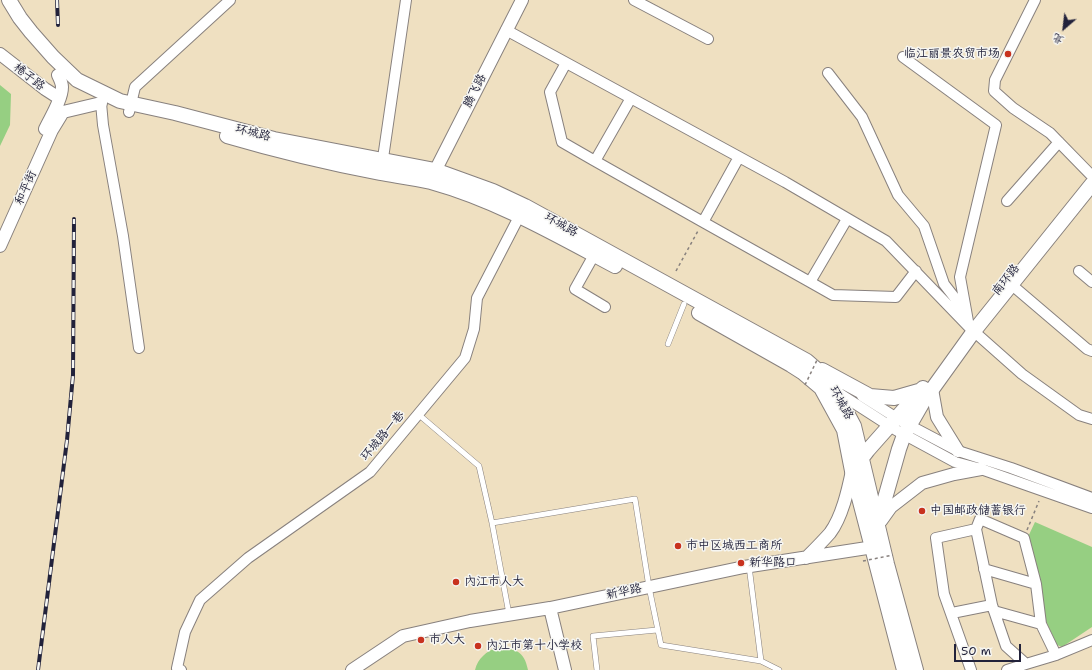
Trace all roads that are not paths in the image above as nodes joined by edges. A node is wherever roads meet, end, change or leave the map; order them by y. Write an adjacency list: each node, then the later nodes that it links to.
1 (9, 0): 18 (main road, 环城路)
2 (230, 0): 18 (street)
3 (406, 0): 23 (street)
4 (522, 0): 8 (street, 腾飞路)
5 (634, 0): 9 (street)
6 (1035, 0): 20 (street)
7 (0, 1): 14 (main road, 环城路)
8 (506, 30): 12 (street); 24 (street, 腾飞路)
9 (708, 39)
10 (0, 54): 15 (street, 棬子路)
11 (903, 57): 40 (street)
12 (566, 63): 16 (street); 22 (street)
13 (828, 73): 40 (street)
14 (58, 75): 15 (street); 17 (main road, 环城路)
15 (59, 98): 19 (street)
16 (631, 98): 21 (street); 22 (street)
17 (101, 103): 18 (main road, 环城路); 19 (street); 43 (street)
18 (130, 108): 23 (main road, 环城路)
19 (48, 129): 30 (street, 和平街); 31 (street, 和平街)
20 (1059, 142): 25 (street); 26 (street)
21 (739, 157): 28 (street); 29 (street)
22 (596, 161): 29 (street)
23 (382, 166): 24 (main road, 环城路)
24 (432, 176): 27 (main road, 环城路)
25 (1092, 177): 36 (main road, 南环路)
26 (1007, 201)
27 (523, 211): 32 (main road, 环城路); 45 (main road, 环城路); 48 (street, 环城路一巷)
28 (847, 219): 33 (street); 35 (street)
29 (703, 222): 35 (street)
30 (0, 229)
31 (0, 246)
32 (594, 255): 38 (main road, 环城路); 39 (street)
33 (916, 270): 35 (street); 41 (street)
34 (1079, 271): 37 (street)
35 (810, 282)
36 (1009, 282): 41 (main road, 南环路); 44 (street)
37 (1092, 282)
38 (684, 304): 42 (lane); 45 (main road, 环城路)
39 (605, 307)
40 (966, 313): 41 (street)
41 (971, 329): 47 (main road, 南环路); 49 (street)
42 (668, 344)
43 (139, 348)
44 (1092, 351)
45 (808, 369): 46 (main road, 环城路); 47 (main road); 50 (street); 55 (main road, 环城路)
46 (834, 390): 50 (street); 53 (main road, 环城路)
47 (926, 394): 50 (main road); 51 (main road); 52 (street)
48 (418, 414): 58 (lane); 78 (street, 环城路一巷)
49 (1092, 419)
50 (893, 422): 51 (street); 53 (main road)
51 (907, 430): 52 (street); 54 (street); 59 (main road)
52 (958, 451): 56 (street)
53 (862, 458): 55 (main road); 59 (main road, 环城路)
54 (981, 469): 57 (street); 59 (street)
55 (852, 471): 61 (main road, 环城路); 62 (street)
56 (1092, 498)
57 (1092, 508)
58 (492, 523): 66 (lane); 70 (lane)
59 (878, 525): 61 (main road, 环城路)
60 (976, 529): 64 (street); 65 (street); 69 (street)
61 (882, 550): 62 (street, 新华路); 77 (main road, 环城路)
62 (806, 558): 63 (street, 新华路)
63 (749, 566): 66 (street, 新华路); 75 (lane)
64 (984, 569): 65 (street); 68 (street)
65 (1036, 584): 71 (street)
66 (649, 587): 67 (street, 新华路); 72 (lane)
67 (550, 608): 70 (street, 新华路); 80 (street)
68 (993, 608): 69 (street); 71 (street); 76 (street)
69 (952, 613): 83 (street)
70 (510, 614): 79 (street, 新华路)
71 (1040, 624): 74 (street)
72 (657, 630): 75 (lane); 81 (lane)
73 (1092, 640): 74 (street)
74 (1056, 655): 76 (street)
75 (761, 661): 82 (lane)
76 (1026, 664): 84 (street)
77 (911, 669)
78 (181, 670)
79 (352, 670)
80 (565, 670)
81 (597, 670)
82 (779, 670)
83 (971, 670)
84 (1007, 670)

